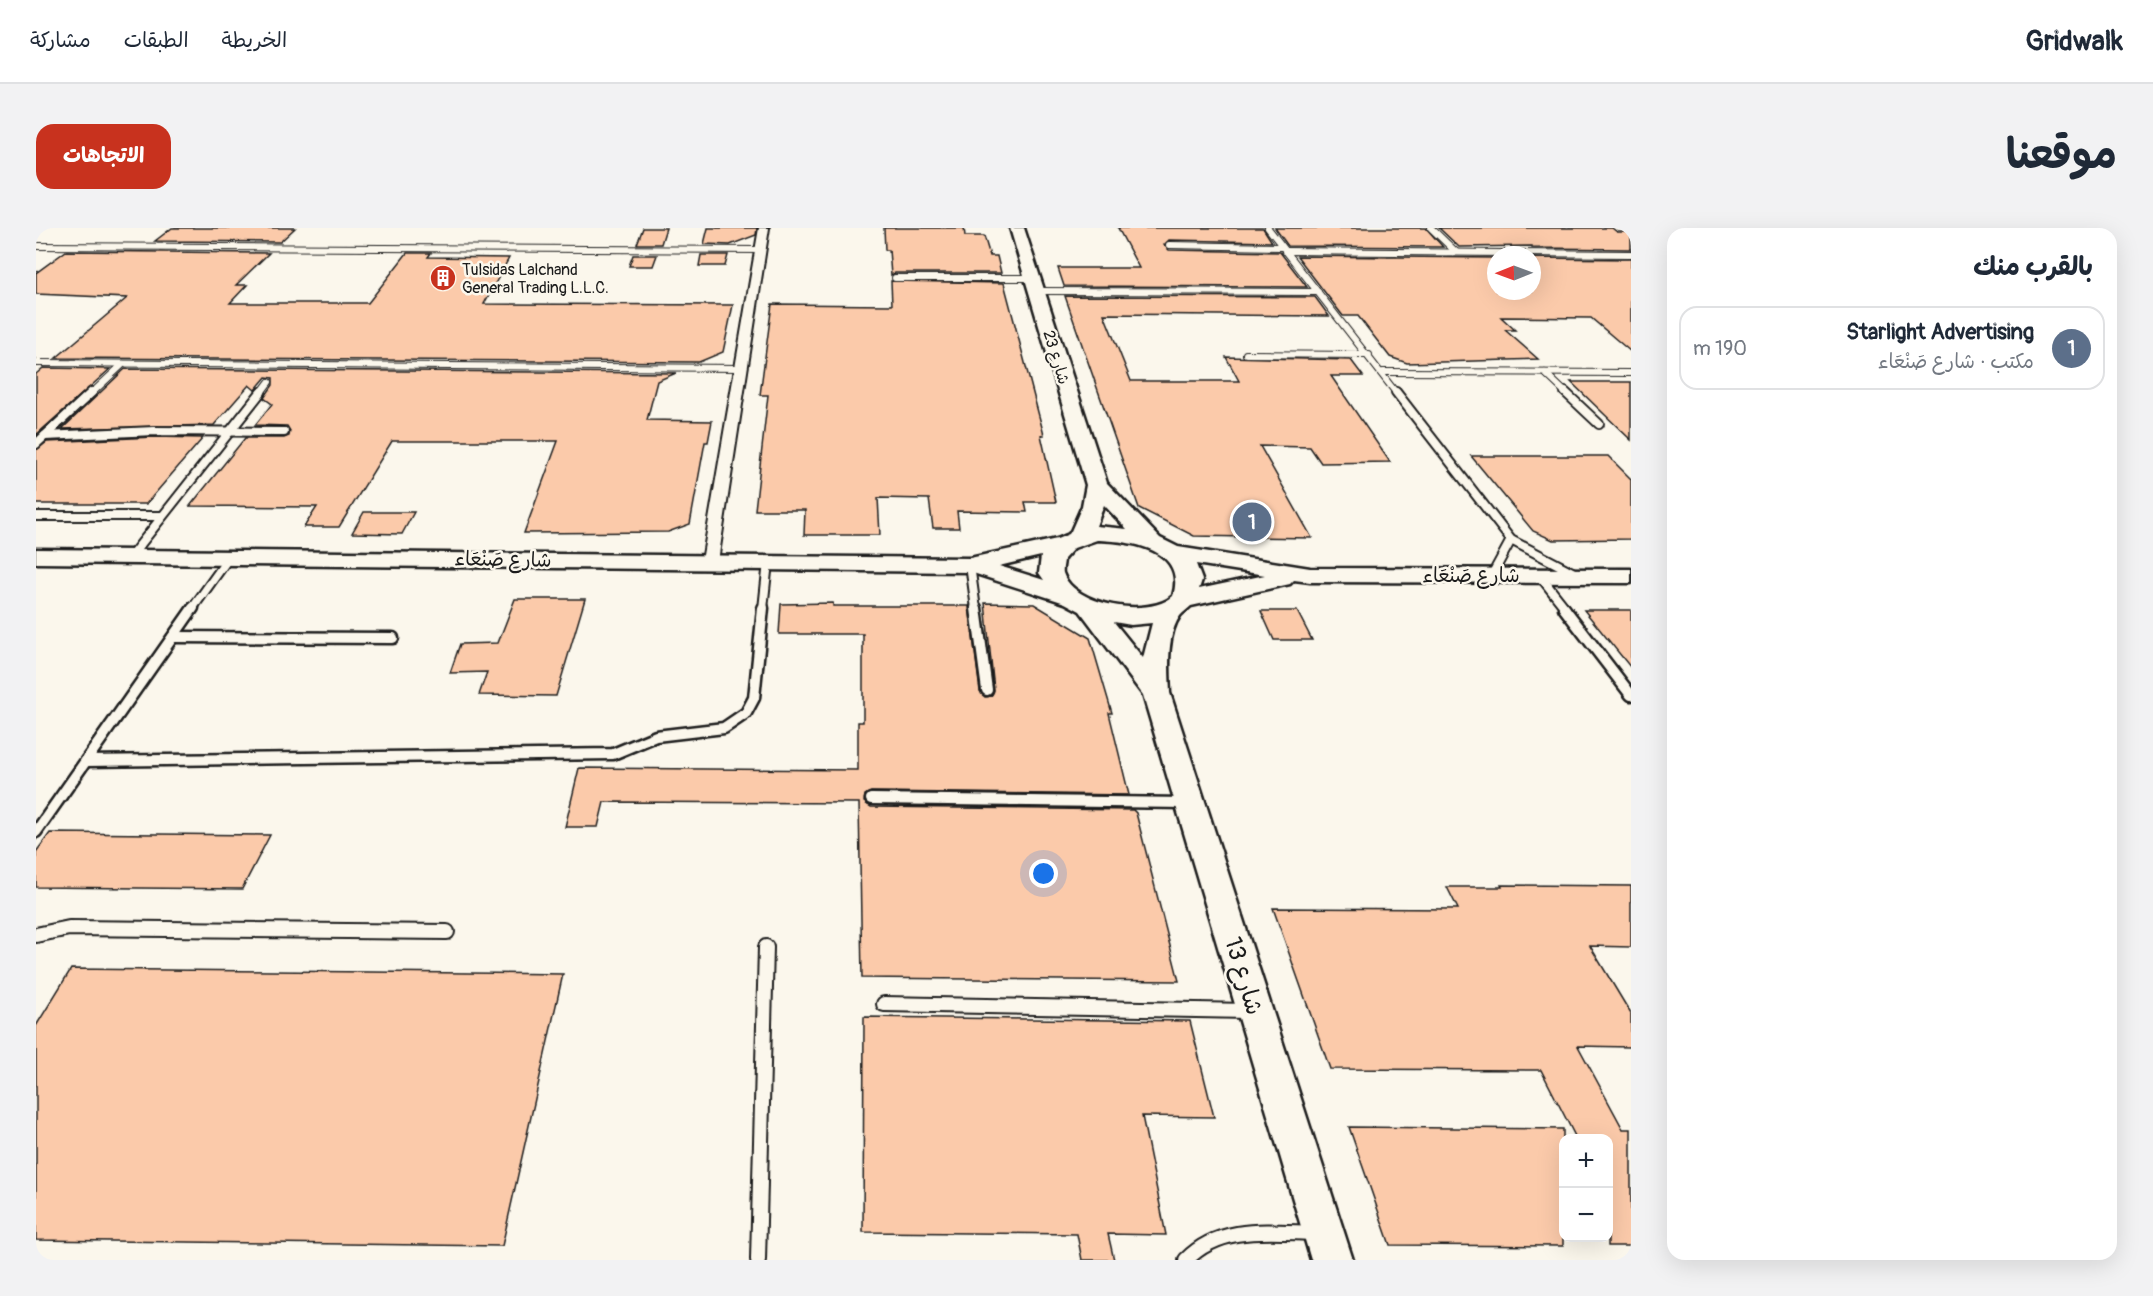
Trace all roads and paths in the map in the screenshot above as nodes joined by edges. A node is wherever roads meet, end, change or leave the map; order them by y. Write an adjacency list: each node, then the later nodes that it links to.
1 (764, 228): 8 (street)
2 (1017, 228): 12 (street, شارع 23)
3 (1268, 228): 7 (lane)
4 (1431, 228): 9 (lane)
5 (1169, 245): 7 (lane)
6 (36, 246): 8 (lane)
7 (1284, 249): 9 (lane); 13 (lane)
8 (761, 250): 18 (street)
9 (1456, 252): 10 (lane)
10 (1631, 254)
11 (895, 278): 12 (lane)
12 (1035, 284): 13 (lane); 28 (street, شارع 23)
13 (1318, 292): 15 (lane)
14 (1246, 354): 15 (lane)
15 (1369, 355): 19 (lane)
16 (36, 363): 17 (lane)
17 (123, 364): 18 (lane); 26 (lane)
18 (741, 368): 38 (street)
19 (1383, 372): 20 (lane); 32 (lane)
20 (1545, 373): 21 (lane); 23 (lane)
21 (1631, 373)
22 (270, 382): 24 (lane)
23 (1599, 424)
24 (230, 431): 25 (lane); 26 (lane); 30 (lane)
25 (284, 432)
26 (45, 436): 27 (lane)
27 (36, 444)
28 (1097, 485): 31 (street, شارع 23); 33 (street, شارع 23)
29 (36, 516): 30 (lane)
30 (162, 516): 35 (lane)
31 (1071, 540): 33 (street); 40 (street, شارع صَنْعَاء); 46 (street)
32 (1511, 540): 42 (lane); 44 (lane)
33 (1151, 541): 34 (street)
34 (1172, 553): 41 (street, شارع صَنْعَاء); 47 (street)
35 (132, 555): 36 (street, شارع صَنْعَاء); 37 (street, شارع صَنْعَاء)
36 (36, 556)
37 (230, 556): 38 (street, شارع صَنْعَاء); 49 (lane)
38 (710, 561): 39 (street, شارع صَنْعَاء)
39 (768, 562): 40 (street, شارع صَنْعَاء); 54 (lane)
40 (970, 565): 46 (street, شارع صَنْعَاء); 51 (lane)
41 (1310, 575): 42 (street, شارع صَنْعَاء); 47 (street, شارع صَنْعَاء)
42 (1492, 575): 43 (street, شارع صَنْعَاء)
43 (1540, 576): 44 (street, شارع صَنْعَاء); 53 (lane)
44 (1580, 576): 45 (street, شارع صَنْعَاء)
45 (1631, 576)
46 (1068, 596): 48 (street)
47 (1177, 606): 48 (street); 52 (street, شارع 13)
48 (1091, 609): 52 (street, شارع 13)
49 (173, 637): 50 (lane); 54 (lane)
50 (393, 638)
51 (987, 690)
52 (1156, 693): 56 (street, شارع 13)
53 (1631, 695)
54 (86, 761): 57 (lane)
55 (871, 799): 56 (lane)
56 (1190, 803): 62 (street, شارع 13)
57 (36, 832)
58 (447, 932): 59 (lane)
59 (36, 934)
60 (766, 947): 64 (lane)
61 (884, 1004): 62 (lane)
62 (1255, 1011): 63 (street, شارع 13)
63 (1328, 1247): 65 (lane)
64 (758, 1260)
65 (1186, 1260)

